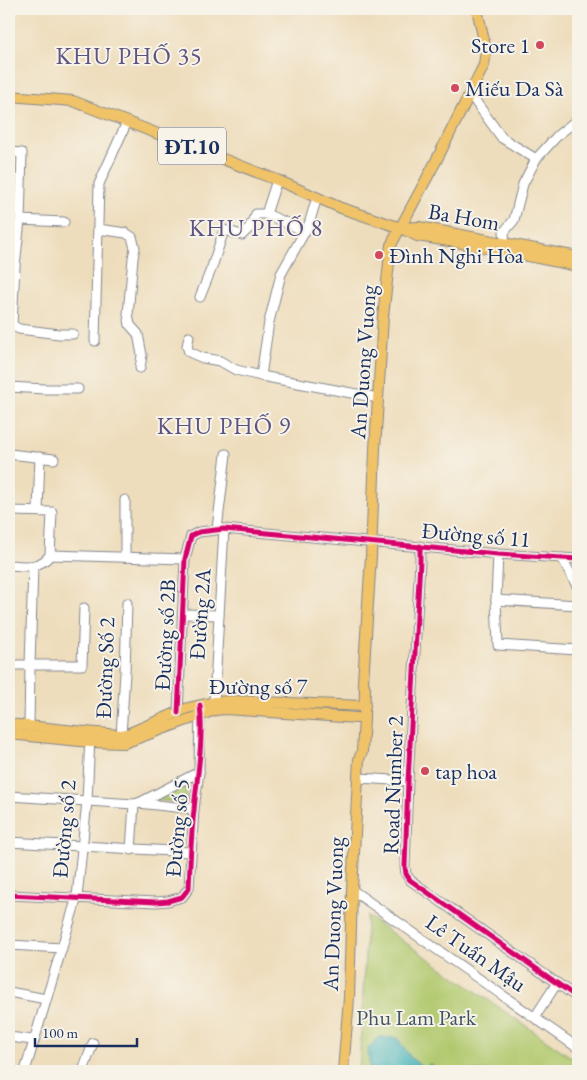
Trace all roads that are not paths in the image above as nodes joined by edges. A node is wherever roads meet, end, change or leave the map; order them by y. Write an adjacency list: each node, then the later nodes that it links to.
1 (477, 9): 2 (main road, An Duong Vuong)
2 (470, 94): 7 (street); 13 (main road, An Duong Vuong)
3 (9, 96): 5 (main road, ĐT.10)
4 (578, 119): 7 (street)
5 (127, 122): 8 (main road, ĐT.10); 14 (street)
6 (9, 152): 11 (street)
7 (536, 158): 16 (street)
8 (277, 180): 9 (main road, ĐT.10); 10 (street)
9 (318, 198): 13 (main road, ĐT.10); 15 (street)
10 (266, 214): 15 (street); 19 (street)
11 (20, 220): 12 (street); 20 (street)
12 (64, 222)
13 (401, 228): 16 (main road, Ba Hom / ĐT.10); 28 (main road, An Duong Vuong)
14 (98, 229): 23 (street); 24 (street)
15 (305, 231): 25 (street)
16 (504, 247): 17 (main road, Ba Hom / ĐT.10); 18 (main road, ĐT.10)
17 (578, 257)
18 (578, 266)
19 (200, 297)
20 (10, 325): 21 (street)
21 (73, 334)
22 (190, 337): 25 (street)
23 (95, 341)
24 (140, 368)
25 (262, 376): 28 (street)
26 (9, 386): 27 (street)
27 (78, 389)
28 (378, 398): 37 (main road, An Duong Vuong)
29 (226, 454): 36 (street, Đường 2A)
30 (10, 455): 31 (street)
31 (40, 457): 32 (street); 35 (street)
32 (54, 459)
33 (126, 500): 41 (street)
34 (9, 511): 35 (street)
35 (38, 511): 40 (street)
36 (221, 530): 37 (street, Đường số 11); 43 (street, Đường số 2B); 53 (street, Đường 2A)
37 (371, 542): 38 (street, Đường số 11); 58 (main road, An Duong Vuong)
38 (420, 546): 39 (street, Đường số 11); 69 (street, Road Number 2)
39 (498, 554): 42 (street, Đường số 11); 48 (street)
40 (50, 556): 41 (street); 46 (street)
41 (125, 557): 43 (street)
42 (562, 558): 44 (street, Đường số 11); 47 (street)
43 (185, 559): 52 (street, Đường số 2B)
44 (578, 559)
45 (9, 566): 46 (street)
46 (33, 566): 56 (street)
47 (578, 588)
48 (496, 600): 50 (street); 54 (street)
49 (127, 603): 65 (street, Đường Số 2)
50 (578, 605)
51 (84, 608): 56 (street)
52 (183, 614): 53 (street); 60 (street, Đường số 2B)
53 (219, 615): 57 (street, Đường 2A)
54 (578, 650)
55 (9, 665): 56 (street)
56 (30, 666): 63 (street)
57 (214, 702): 58 (main road, Đường số 7); 59 (main road, Đường số 7)
58 (361, 706): 61 (main road, An Duong Vuong)
59 (200, 710): 60 (main road, Đường số 7); 61 (main road); 66 (main road); 67 (street, Đường số 5)
60 (178, 713): 65 (main road, Đường số 7)
61 (361, 718): 68 (main road, An Duong Vuong)
62 (9, 724): 63 (main road, Đường số 7)
63 (29, 726): 66 (main road, Đường số 7)
64 (9, 734): 66 (main road)
65 (121, 734): 66 (main road, Đường số 7)
66 (90, 737): 71 (street, Đường số 2)
67 (199, 772): 72 (street); 73 (street, Đường số 5)
68 (359, 778): 69 (street); 78 (main road, An Duong Vuong)
69 (408, 781): 83 (street, Road Number 2)
70 (9, 796): 71 (street)
71 (87, 801): 72 (street); 75 (street, Đường số 2)
72 (136, 804): 73 (street); 76 (street)
73 (194, 809): 77 (street, Đường số 5)
74 (9, 842): 75 (street)
75 (82, 847): 76 (street); 80 (street, Đường số 2)
76 (131, 850): 77 (street)
77 (190, 852): 80 (street, Đường số 5)
78 (352, 890): 87 (street, Lê Tuấn Mậu); 94 (main road, An Duong Vuong)
79 (9, 894): 80 (street, Đường số 5)
80 (77, 897): 82 (street, Đường số 2)
81 (9, 944): 82 (street)
82 (62, 948): 85 (street, Đường số 2)
83 (557, 983): 86 (street, Road Number 2); 87 (street)
84 (9, 992): 85 (street)
85 (46, 998): 89 (street, Đường số 2)
86 (578, 998)
87 (535, 1017): 91 (street, Lê Tuấn Mậu)
88 (9, 1038): 89 (street)
89 (33, 1040): 92 (street, Đường số 2)
90 (94, 1044): 93 (street)
91 (578, 1048)
92 (25, 1071)
93 (84, 1071)
94 (342, 1071)

